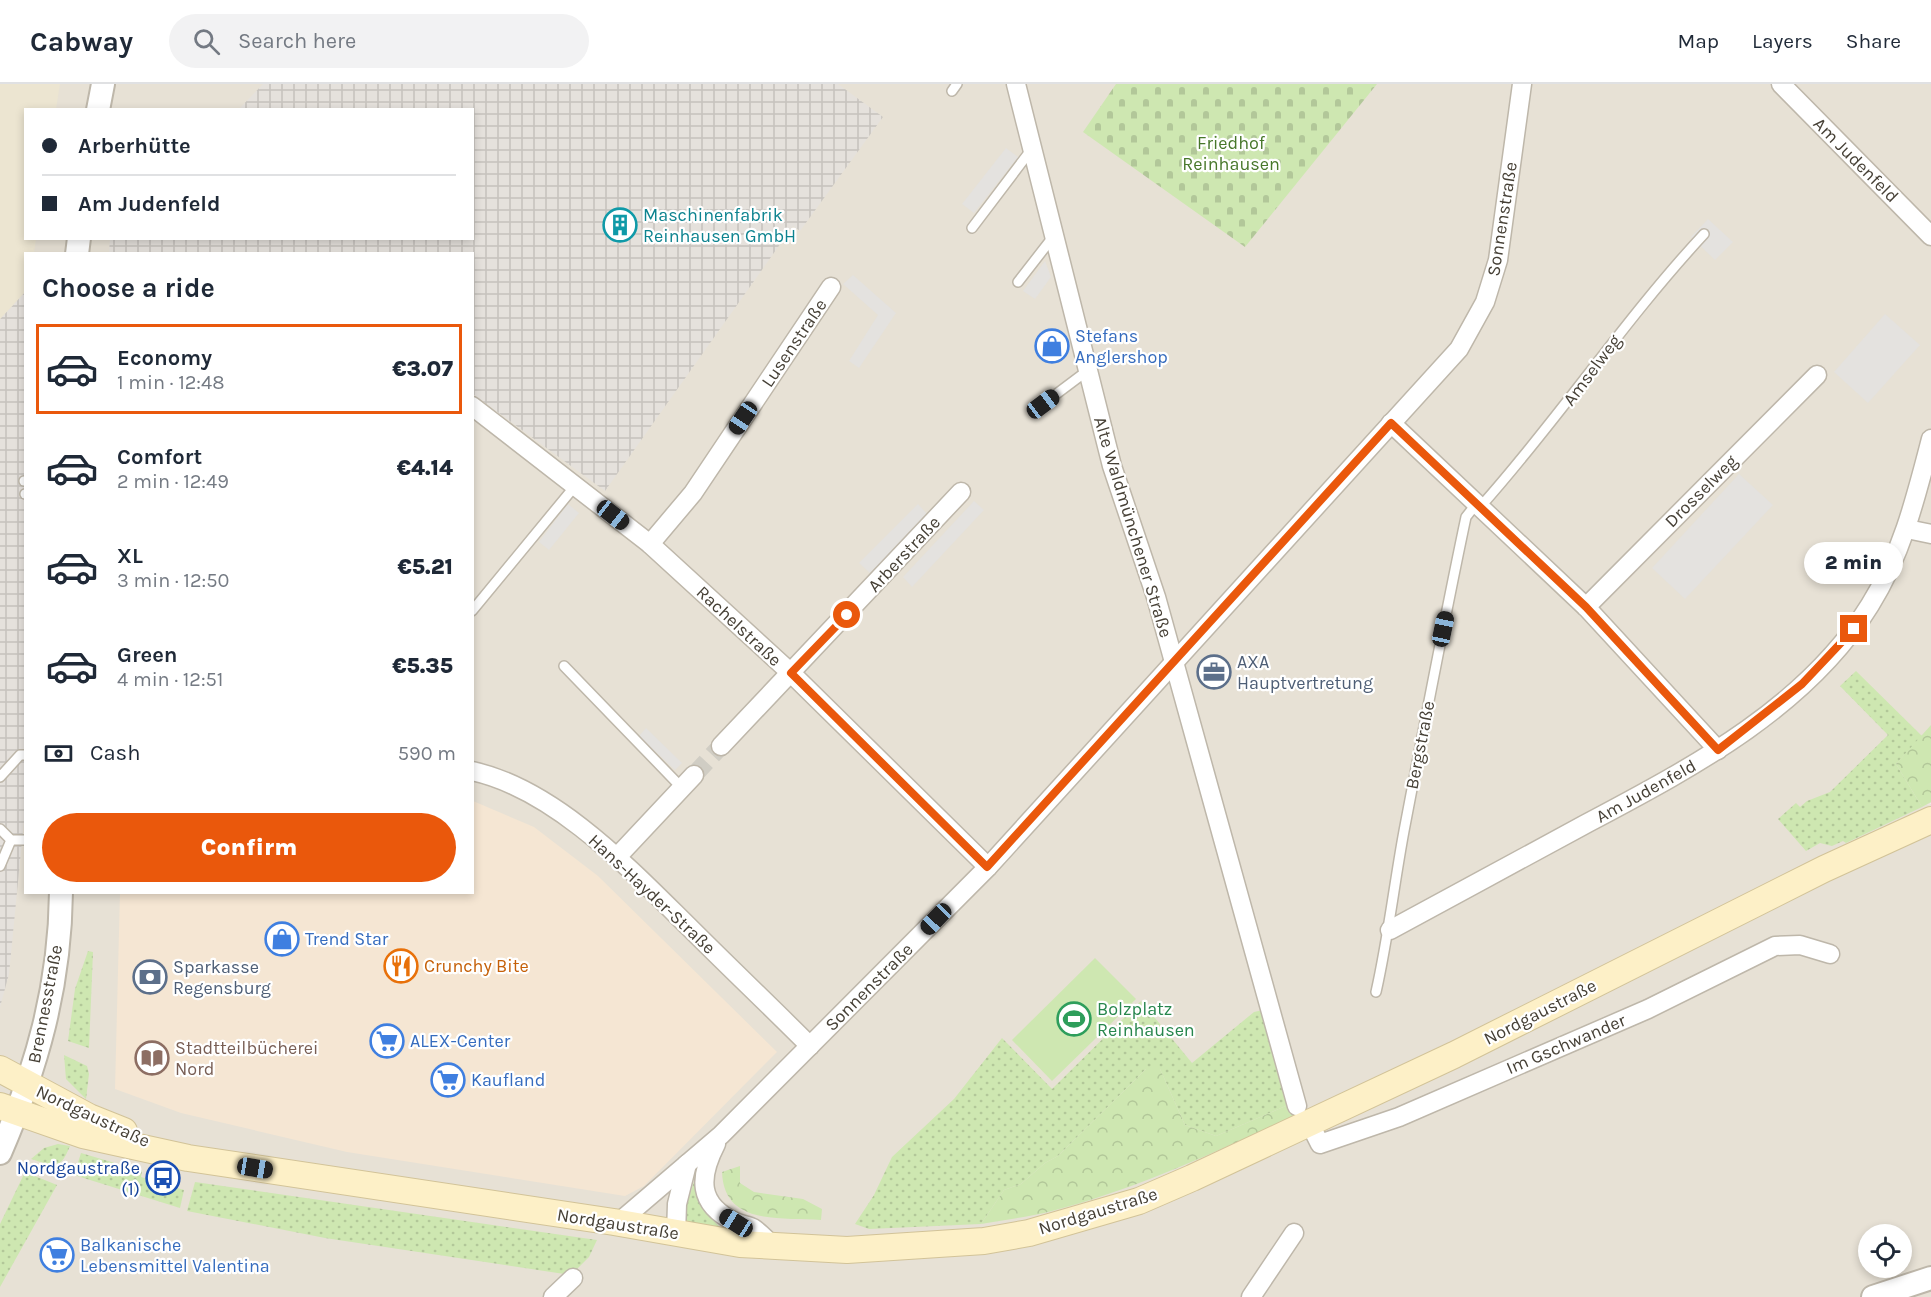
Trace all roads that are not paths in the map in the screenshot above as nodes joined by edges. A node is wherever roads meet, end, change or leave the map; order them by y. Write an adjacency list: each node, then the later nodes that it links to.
1 (103, 84): 5 (street)
2 (1016, 84): 6 (street, Alte Waldmünchener Straße)
3 (1522, 84): 17 (street, Sonnenstraße)
4 (1780, 84): 9 (street, Am Judenfeld)
5 (98, 108)
6 (1031, 150): 7 (lane); 10 (street, Alte Waldmünchener Straße)
7 (972, 228)
8 (1704, 234): 21 (lane, Amselweg)
9 (1931, 236)
10 (1053, 237): 11 (lane); 13 (street, Alte Waldmünchener Straße)
11 (1018, 282)
12 (831, 287): 24 (street, Lusenstraße)
13 (1087, 371): 15 (lane); 27 (street, Alte Waldmünchener Straße)
14 (1817, 375): 25 (street, Drosselweg)
15 (1043, 404)
16 (474, 408): 19 (street, Rachelstraße)
17 (1391, 423): 21 (street); 27 (street, Sonnenstraße)
18 (1931, 440): 22 (street, Am Judenfeld)
19 (575, 486): 24 (street, Rachelstraße); 26 (lane)
20 (961, 492): 29 (street, Arberstraße)
21 (1479, 505): 25 (street); 44 (lane, Bergstraße)
22 (1907, 529): 23 (street); 31 (street, Am Judenfeld)
23 (1931, 534)
24 (650, 544): 29 (street, Rachelstraße)
25 (1586, 607): 31 (street)
26 (474, 609)
27 (1175, 663): 42 (street, Sonnenstraße); 51 (street, Alte Waldmünchener Straße)
28 (564, 666): 35 (lane)
29 (791, 673): 30 (street, Arberstraße); 42 (street, Rachelstraße)
30 (721, 746)
31 (1718, 750): 44 (street, Am Judenfeld)
32 (24, 755): 34 (lane)
33 (474, 772): 40 (street, Hans-Hayder-Straße)
34 (0, 777)
35 (688, 781): 40 (street)
36 (1931, 820): 51 (main road, Nordgaustraße)
37 (0, 829): 38 (lane)
38 (11, 840): 39 (lane); 41 (lane)
39 (24, 840)
40 (617, 857): 47 (street, Hans-Hayder-Straße)
41 (0, 866)
42 (987, 867): 47 (street, Sonnenstraße)
43 (61, 894): 49 (street, Brennesstraße)
44 (1390, 930): 46 (lane, Bergstraße)
45 (1830, 954): 51 (street, Im Gschwander)
46 (1376, 992)
47 (810, 1046): 52 (street, Sonnenstraße)
48 (0, 1069): 49 (main road, Nordgaustraße)
49 (28, 1086): 50 (street, Brennesstraße); 54 (main road, Nordgaustraße)
50 (9, 1110): 53 (street, Brennesstraße); 54 (main road, Nordgaustraße)
51 (1304, 1115): 59 (main road, Nordgaustraße)
52 (721, 1135): 55 (street, Sonnenstraße); 59 (street, Sonnenstraße)
53 (0, 1153)
54 (188, 1158): 56 (main road, Nordgaustraße)
55 (687, 1164): 56 (street, Sonnenstraße); 58 (street)
56 (618, 1223): 58 (main road, Nordgaustraße)
57 (1294, 1233): 63 (street)
58 (676, 1234): 59 (main road, Nordgaustraße)
59 (774, 1247)
60 (573, 1278): 62 (street)
61 (1931, 1278): 64 (street)
62 (553, 1297)
63 (1251, 1297)
64 (1873, 1297)

